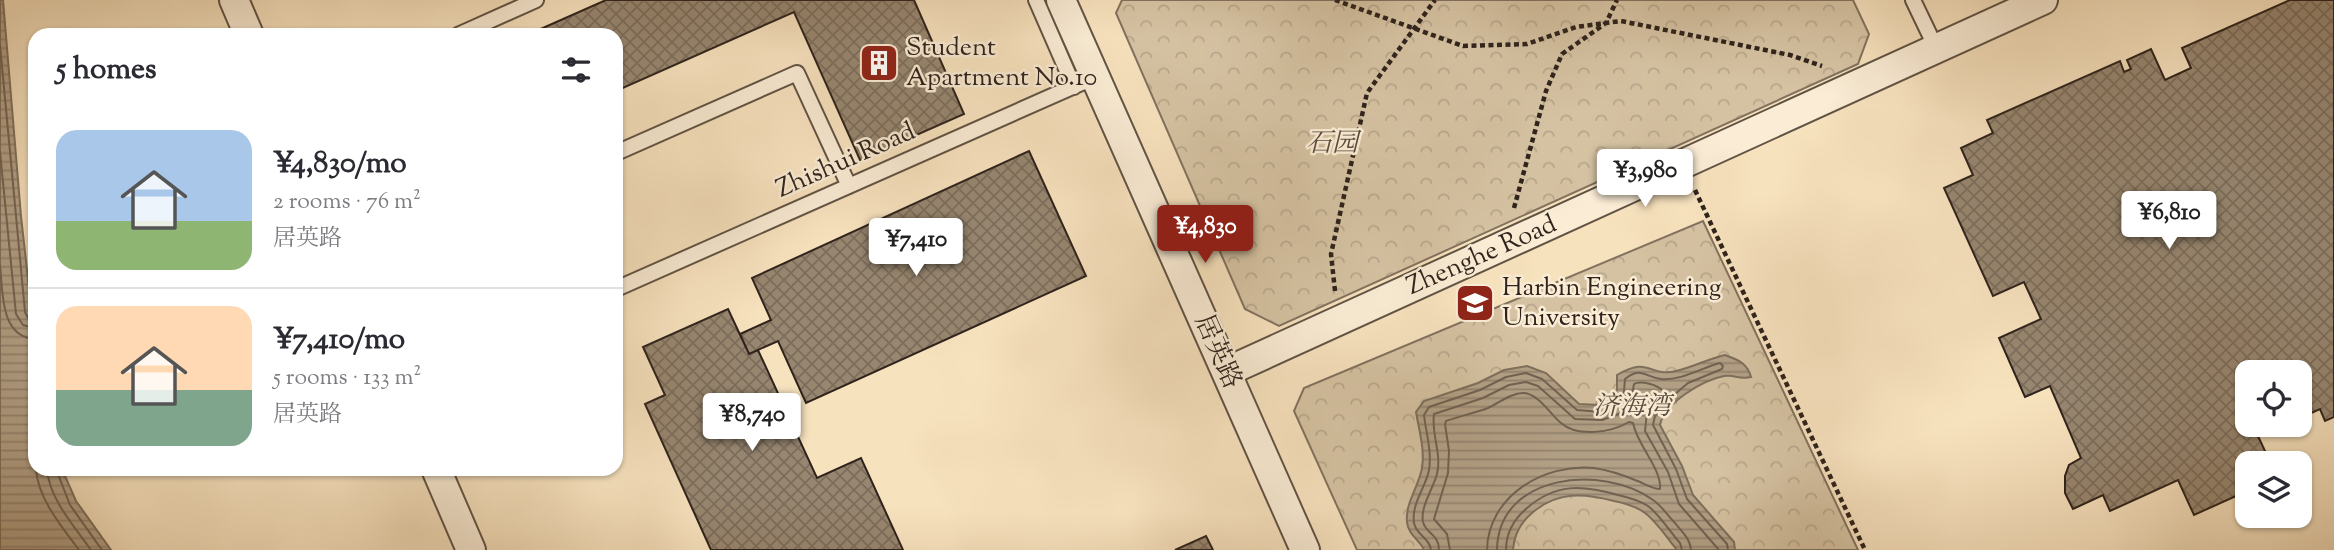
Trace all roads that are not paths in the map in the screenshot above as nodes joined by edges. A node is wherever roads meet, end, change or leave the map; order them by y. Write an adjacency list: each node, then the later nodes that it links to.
1 (234, 0): 7 (street)
2 (536, 0): 8 (lane)
3 (1036, 0): 10 (lane)
4 (1061, 0): 10 (street, 居英路)
5 (1913, 0): 9 (lane)
6 (2043, 0): 9 (street, Zhenghe Road)
7 (246, 28)
8 (474, 28)
9 (1936, 48): 14 (street, Zhenghe Road)
10 (1084, 82): 12 (lane, Zhishui Road); 14 (street, 居英路)
11 (623, 150): 12 (lane)
12 (849, 186): 13 (lane, Zhishui Road)
13 (623, 286)
14 (1226, 372): 17 (street, 居英路)
15 (439, 476): 16 (street)
16 (471, 550)
17 (1305, 550)

